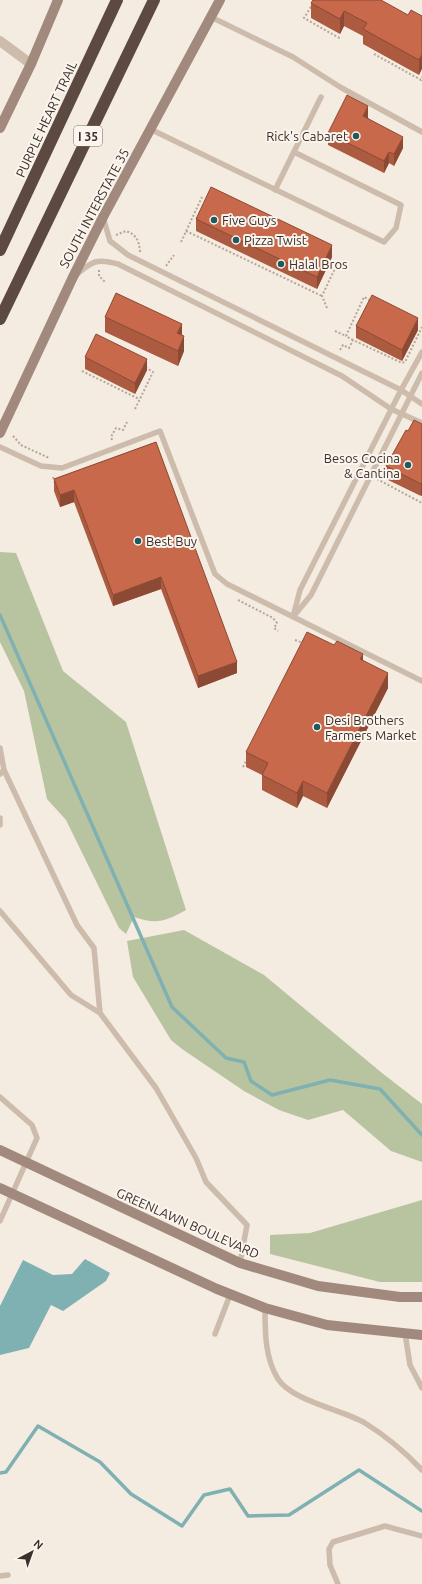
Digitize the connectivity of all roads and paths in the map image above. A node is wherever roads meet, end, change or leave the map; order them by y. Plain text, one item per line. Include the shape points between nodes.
1 (58, 0) edge
2 (117, 0) edge
3 (154, 0) edge
4 (220, 0) edge
5 (315, 0) edge
6 (211, 17) junction
7 (341, 39) dead end
8 (0, 42) edge
9 (374, 54) dead end
10 (31, 64) junction
11 (422, 77) edge
12 (321, 97) dead end
13 (0, 128) edge
14 (150, 129) junction
15 (422, 132) edge
16 (294, 152) junction
17 (275, 190) junction
18 (202, 197) dead end
19 (103, 216) junction
20 (186, 230) junction
21 (7, 235) junction
22 (113, 238) dead end
23 (181, 242) dead end
24 (0, 246) edge
25 (0, 250) edge
26 (140, 252) dead end
27 (338, 262) dead end
28 (100, 265) dead end
29 (72, 279) junction
30 (105, 282) dead end
31 (322, 296) junction
32 (376, 304) edge
33 (327, 308) dead end
34 (0, 319) edge
35 (416, 324) edge
36 (422, 327) edge
37 (335, 331) dead end
38 (346, 336) junction
39 (353, 340) junction
40 (339, 352) dead end
41 (422, 352) edge
42 (140, 365) edge
43 (82, 371) dead end
44 (422, 373) edge
45 (401, 390) junction
46 (411, 396) junction
47 (139, 399) junction
48 (422, 404) edge
49 (135, 408) dead end
50 (391, 409) junction
51 (402, 414) junction
52 (127, 422) dead end
53 (422, 423) edge
54 (0, 434) edge
55 (13, 436) dead end
56 (112, 440) dead end
57 (0, 447) edge
58 (54, 460) dead end
59 (53, 477) dead end
60 (377, 479) dead end
61 (56, 487) edge
62 (422, 503) edge
63 (238, 600) dead end
64 (293, 617) junction
65 (278, 631) dead end
66 (295, 640) dead end
67 (307, 640) edge
68 (422, 681) edge
69 (0, 748) edge
70 (250, 754) edge
71 (243, 767) dead end
72 (2, 772) edge
73 (0, 818) edge
74 (0, 825) edge
75 (0, 911) edge
76 (100, 1013) junction
77 (0, 1097) edge
78 (0, 1150) edge
79 (27, 1163) junction
80 (0, 1188) edge
81 (13, 1194) junction
82 (0, 1221) edge
83 (240, 1263) junction
84 (230, 1295) junction
85 (422, 1297) edge
86 (265, 1308) junction
87 (405, 1333) junction
88 (215, 1334) dead end
89 (422, 1335) edge
90 (422, 1388) edge
91 (422, 1470) edge
92 (422, 1536) edge
93 (8, 1575) dead end
94 (0, 1576) edge
95 (338, 1584) edge

1 - 10 main road
2 - 21 highway, PURPLE HEART TRAIL / I 35
3 - 34 highway, I 35
4 - 6 main road, SOUTH INTERSTATE 35
5 - 7 path via 304,18
6 - 14 main road, SOUTH INTERSTATE 35
6 - 15 lane via 293,57 340,88
8 - 10 street
9 - 11 path via 420,80
10 - 13 main road
12 - 16 lane
14 - 17 lane
14 - 19 main road, SOUTH INTERSTATE 35
16 - 17 lane
16 - 17 lane via 401,205 396,228 384,242
18 - 20 path
19 - 29 main road, SOUTH INTERSTATE 35
19 - 45 lane via 110,240 128,255
20 - 23 path
20 - 31 path
21 - 24 highway
21 - 25 highway, PURPLE HEART TRAIL / I 35
22 - 26 path via 118,233 130,232 137,238
27 - 31 path
28 - 30 path via 98,273
29 - 50 lane via 91,263 103,260 118,264 342,376
29 - 54 main road, SOUTH INTERSTATE 35
31 - 33 path
32 - 38 path via 364,298
35 - 36 path
36 - 39 path via 402,363
37 - 38 path
38 - 39 path
39 - 40 path via 349,348 343,345
41 - 45 lane
42 - 47 path via 153,372
43 - 47 path
44 - 46 lane
45 - 46 lane
45 - 50 lane
46 - 48 lane
46 - 51 lane
47 - 49 path
50 - 51 lane
50 - 64 lane via 300,590
51 - 53 lane
51 - 64 lane via 311,595
52 - 56 path via 123,430 116,428
55 - 58 path via 21,445
57 - 64 lane via 41,466 62,468 160,431 215,574 227,584
59 - 61 path
60 - 62 path
63 - 65 path via 273,618 277,623 274,628
64 - 68 lane
66 - 67 path via 305,644
69 - 72 lane
70 - 71 path
72 - 76 lane via 78,924 94,948
73 - 74 lane
75 - 76 lane via 71,995
76 - 83 lane via 156,1088 196,1158 206,1182 247,1225
77 - 79 lane via 36,1131 37,1138
78 - 79 main road, GREENLAWN BOULEVARD
79 - 81 lane
79 - 83 main road, GREENLAWN BOULEVARD
80 - 81 main road
81 - 82 lane
81 - 84 main road
83 - 85 main road, GREENLAWN BOULEVARD via 318,1286 400,1297
84 - 86 main road
84 - 88 lane
86 - 87 main road via 327,1325
86 - 91 lane via 267,1356 279,1380 295,1393 364,1423 407,1455
87 - 89 main road
87 - 90 lane via 410,1365
92 - 95 lane via 385,1526 333,1542 328,1549 330,1565
93 - 94 lane

